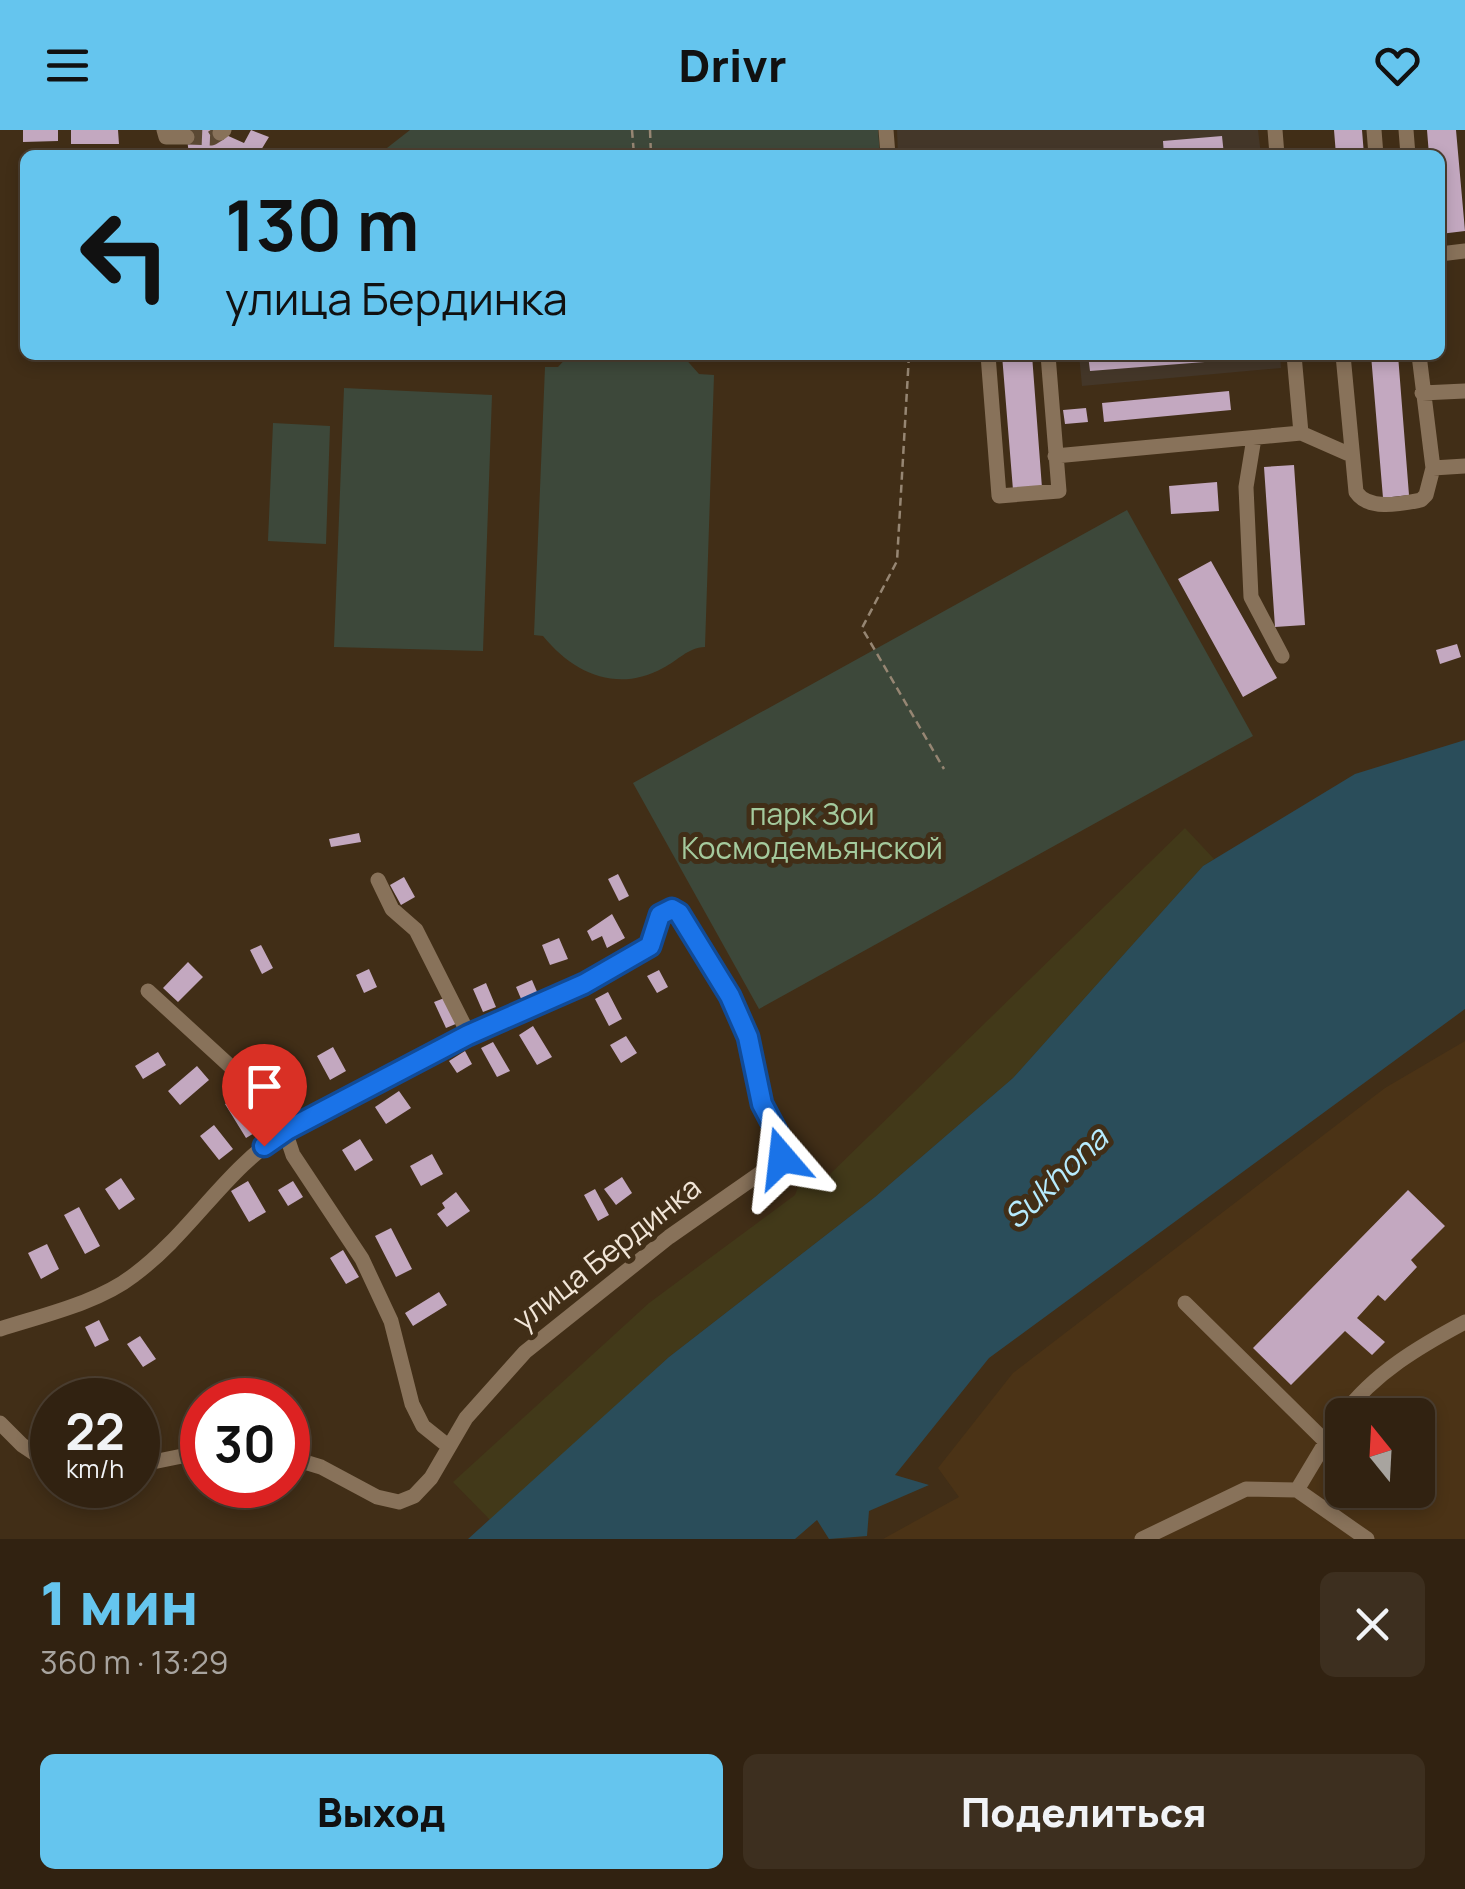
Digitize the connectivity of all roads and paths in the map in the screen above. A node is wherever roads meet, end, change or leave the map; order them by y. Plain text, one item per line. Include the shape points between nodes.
1 (164, 130) edge
2 (187, 137) dead end
3 (909, 360) edge
4 (988, 360) edge
5 (1048, 360) edge
6 (1295, 360) edge
7 (1343, 360) edge
8 (1419, 360) edge
9 (1465, 391) edge
10 (1422, 393) junction
11 (1302, 433) junction
12 (1254, 438) junction
13 (1351, 455) junction
14 (1055, 456) junction
15 (1465, 466) edge
16 (1433, 468) junction
17 (1282, 656) dead end
18 (944, 769) dead end
19 (378, 880) dead end
20 (148, 990) dead end
21 (468, 1035) junction
22 (287, 1130) junction
23 (1186, 1303) dead end
24 (1465, 1322) edge
25 (0, 1329) edge
26 (1355, 1398) edge
27 (0, 1423) edge
28 (1324, 1440) joint
29 (448, 1446) junction
30 (30, 1450) edge
31 (310, 1467) edge
32 (1297, 1490) junction
33 (1142, 1539) edge
34 (1367, 1539) edge

1 - 2 street via 166,136
3 - 18 path via 897,560 862,628
4 - 14 street via 999,496 1060,492
5 - 14 street
6 - 11 street
7 - 13 street
8 - 10 street
9 - 10 street
10 - 16 street
11 - 12 street
11 - 13 street
12 - 14 street
12 - 17 street via 1246,487 1251,597
13 - 16 street via 1356,492 1368,504 1421,500
15 - 16 street
19 - 21 street via 394,912 416,930
20 - 22 street via 238,1069 278,1110
21 - 22 street, улица Бердинка
21 - 29 street, улица Бердинка via 584,984 650,946 660,915 672,909 742,1023 782,1158 524,1352
22 - 25 street, улица Бердинка via 242,1164 131,1278
22 - 29 street via 292,1156 362,1259 391,1321 412,1404 424,1426
23 - 28 street
24 - 26 street via 1418,1347
27 - 30 street
28 - 32 street
29 - 31 street, улица Бердинка via 431,1478 399,1502
32 - 33 street via 1246,1489
32 - 34 street

